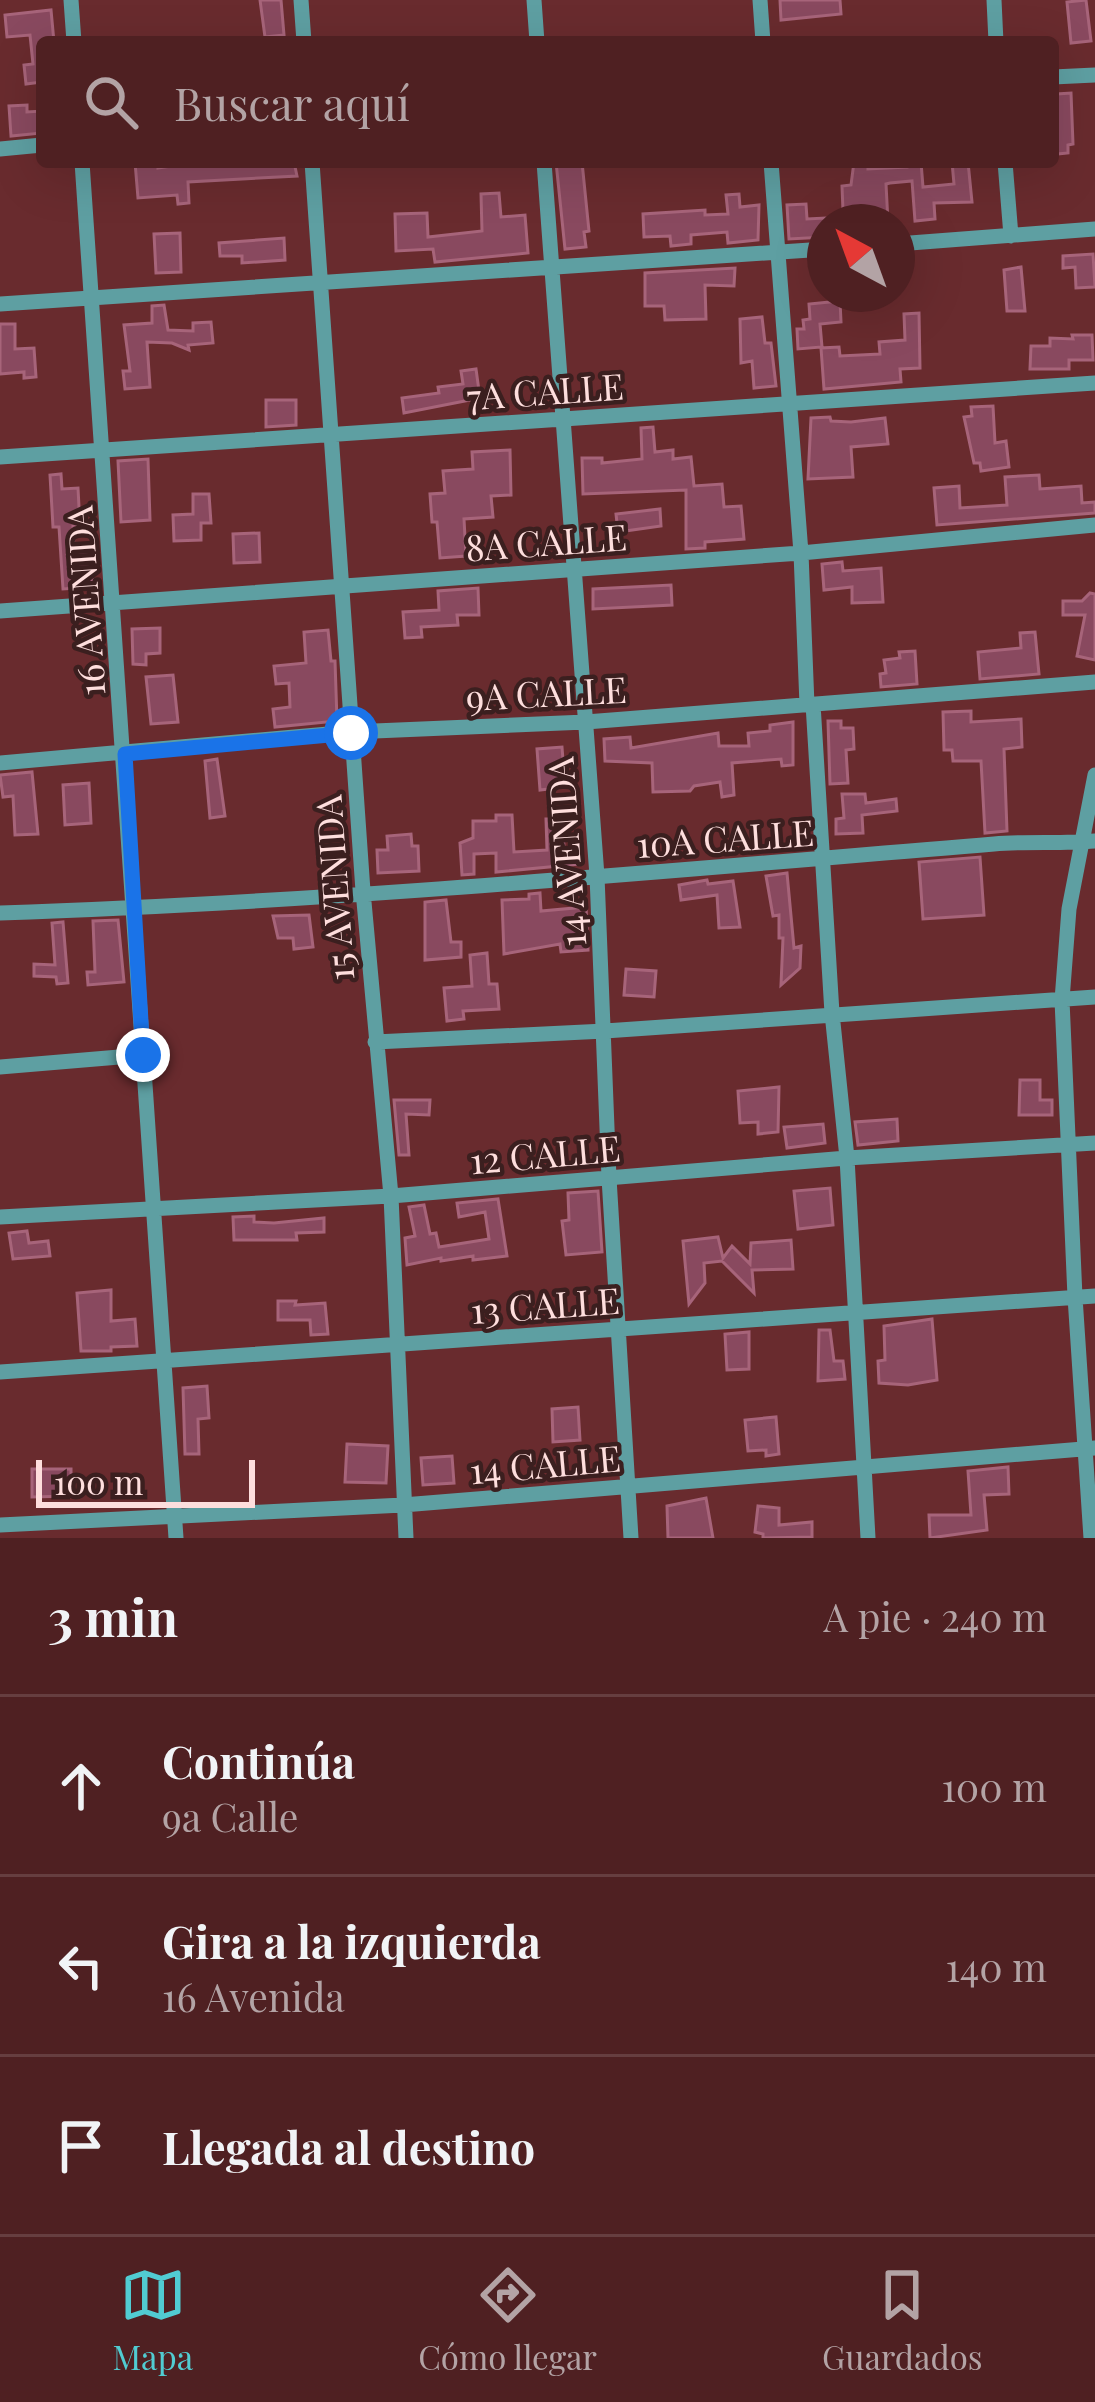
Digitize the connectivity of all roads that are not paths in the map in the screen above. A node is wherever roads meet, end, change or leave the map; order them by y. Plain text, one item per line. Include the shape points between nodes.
1 (71, 0) edge
2 (301, 0) edge
3 (534, 0) edge
4 (760, 0) edge
5 (994, 0) edge
6 (74, 36) edge
7 (304, 36) edge
8 (537, 36) edge
9 (763, 36) edge
10 (996, 36) edge
11 (1095, 75) edge
12 (1059, 77) edge
13 (36, 145) edge
14 (0, 148) edge
15 (82, 168) edge
16 (312, 168) edge
17 (544, 168) edge
18 (771, 168) edge
19 (1005, 168) edge
20 (1095, 229) edge
21 (1011, 236) junction
22 (915, 243) edge
23 (807, 250) edge
24 (777, 252) junction
25 (551, 267) junction
26 (320, 283) junction
27 (92, 298) junction
28 (0, 304) edge
29 (1095, 383) edge
30 (787, 404) junction
31 (561, 419) junction
32 (331, 435) junction
33 (103, 451) junction
34 (0, 457) edge
35 (1095, 526) edge
36 (801, 553) junction
37 (577, 568) junction
38 (341, 587) junction
39 (114, 603) junction
40 (0, 611) edge
41 (1095, 682) edge
42 (810, 704) junction
43 (586, 722) junction
44 (351, 733) junction
45 (125, 754) junction
46 (0, 763) edge
47 (1095, 775) edge
48 (1088, 842) edge
49 (823, 860) junction
50 (598, 876) junction
51 (363, 891) junction
52 (132, 909) junction
53 (0, 913) edge
54 (1095, 997) edge
55 (1062, 1000) junction
56 (832, 1013) junction
57 (605, 1031) junction
58 (375, 1042) junction
59 (143, 1055) junction
60 (0, 1067) edge
61 (1095, 1143) edge
62 (1069, 1145) junction
63 (847, 1158) junction
64 (609, 1178) junction
65 (391, 1196) junction
66 (155, 1210) junction
67 (0, 1217) edge
68 (1095, 1296) edge
69 (1075, 1297) junction
70 (856, 1313) junction
71 (619, 1328) junction
72 (396, 1346) junction
73 (164, 1361) junction
74 (0, 1372) edge
75 (1090, 1449) edge
76 (864, 1469) junction
77 (629, 1485) junction
78 (403, 1505) junction
79 (174, 1516) junction
80 (0, 1525) edge
81 (176, 1538) edge
82 (406, 1538) edge
83 (631, 1538) edge
84 (868, 1538) edge
85 (1091, 1538) edge

1 - 6 street
2 - 7 street
3 - 8 street
4 - 9 street
5 - 10 street
11 - 12 street
13 - 14 street
15 - 27 street, 16 AVENIDA
16 - 26 street, 15 AVENIDA
17 - 25 street, 14 AVENIDA
18 - 24 street
19 - 21 street
20 - 21 street
21 - 22 street
23 - 24 street
24 - 25 street
24 - 30 street
25 - 26 street
25 - 31 street, 14 AVENIDA
26 - 27 street
26 - 32 street, 15 AVENIDA
27 - 28 street
27 - 33 street, 16 AVENIDA
29 - 30 street, 7A CALLE
30 - 31 street, 7A CALLE
30 - 36 street
31 - 32 street, 7A CALLE
31 - 37 street, 14 AVENIDA
32 - 33 street, 7A CALLE
32 - 38 street, 15 AVENIDA
33 - 34 street, 7A CALLE
33 - 39 street, 16 AVENIDA
35 - 36 street, 8A CALLE
36 - 37 street, 8A CALLE
36 - 42 street
37 - 38 street, 8A CALLE
37 - 43 street, 14 AVENIDA
38 - 39 street, 8A CALLE
38 - 44 street, 15 AVENIDA
39 - 40 street, 8A CALLE
39 - 45 street, 16 AVENIDA
41 - 42 street, 9A CALLE
42 - 43 street, 9A CALLE
42 - 49 street
43 - 44 street, 9A CALLE
43 - 50 street, 14 AVENIDA
44 - 45 street, 9A CALLE
44 - 51 street, 15 AVENIDA
45 - 46 street, 9A CALLE
45 - 52 street, 16 AVENIDA
47 - 48 street
48 - 49 street, 10A CALLE
48 - 55 street via 1069,909
49 - 50 street, 10A CALLE
49 - 56 street
50 - 51 street, 10A CALLE
50 - 57 street, 14 AVENIDA
51 - 52 street, 10A CALLE
51 - 58 street, 15 AVENIDA
52 - 53 street, 10A CALLE
52 - 59 street, 16 AVENIDA
54 - 55 street
55 - 56 street
55 - 62 street
56 - 57 street
56 - 63 street
57 - 58 street
57 - 64 street, 14 AVENIDA
58 - 65 street, 15 AVENIDA
59 - 60 street
59 - 66 street, 16 AVENIDA
61 - 62 street, 12 CALLE
62 - 63 street, 12 CALLE
62 - 69 street
63 - 64 street, 12 CALLE
63 - 70 street
64 - 65 street, 12 CALLE
64 - 71 street, 14 AVENIDA
65 - 66 street, 12 CALLE
65 - 72 street, 15 AVENIDA
66 - 67 street, 12 CALLE
66 - 73 street, 16 AVENIDA
68 - 69 street, 13 CALLE
69 - 70 street, 13 CALLE
69 - 75 street
70 - 71 street, 13 CALLE
70 - 76 street
71 - 72 street, 13 CALLE
71 - 77 street, 14 AVENIDA
72 - 73 street, 13 CALLE
72 - 78 street, 15 AVENIDA
73 - 74 street, 13 CALLE
73 - 79 street, 16 AVENIDA
75 - 76 street, 14 CALLE
75 - 85 street
76 - 77 street, 14 CALLE
76 - 84 street
77 - 78 street, 14 CALLE
77 - 83 street, 14 AVENIDA
78 - 79 street, 14 CALLE
78 - 82 street, 15 AVENIDA
79 - 80 street, 14 CALLE
79 - 81 street, 16 AVENIDA

